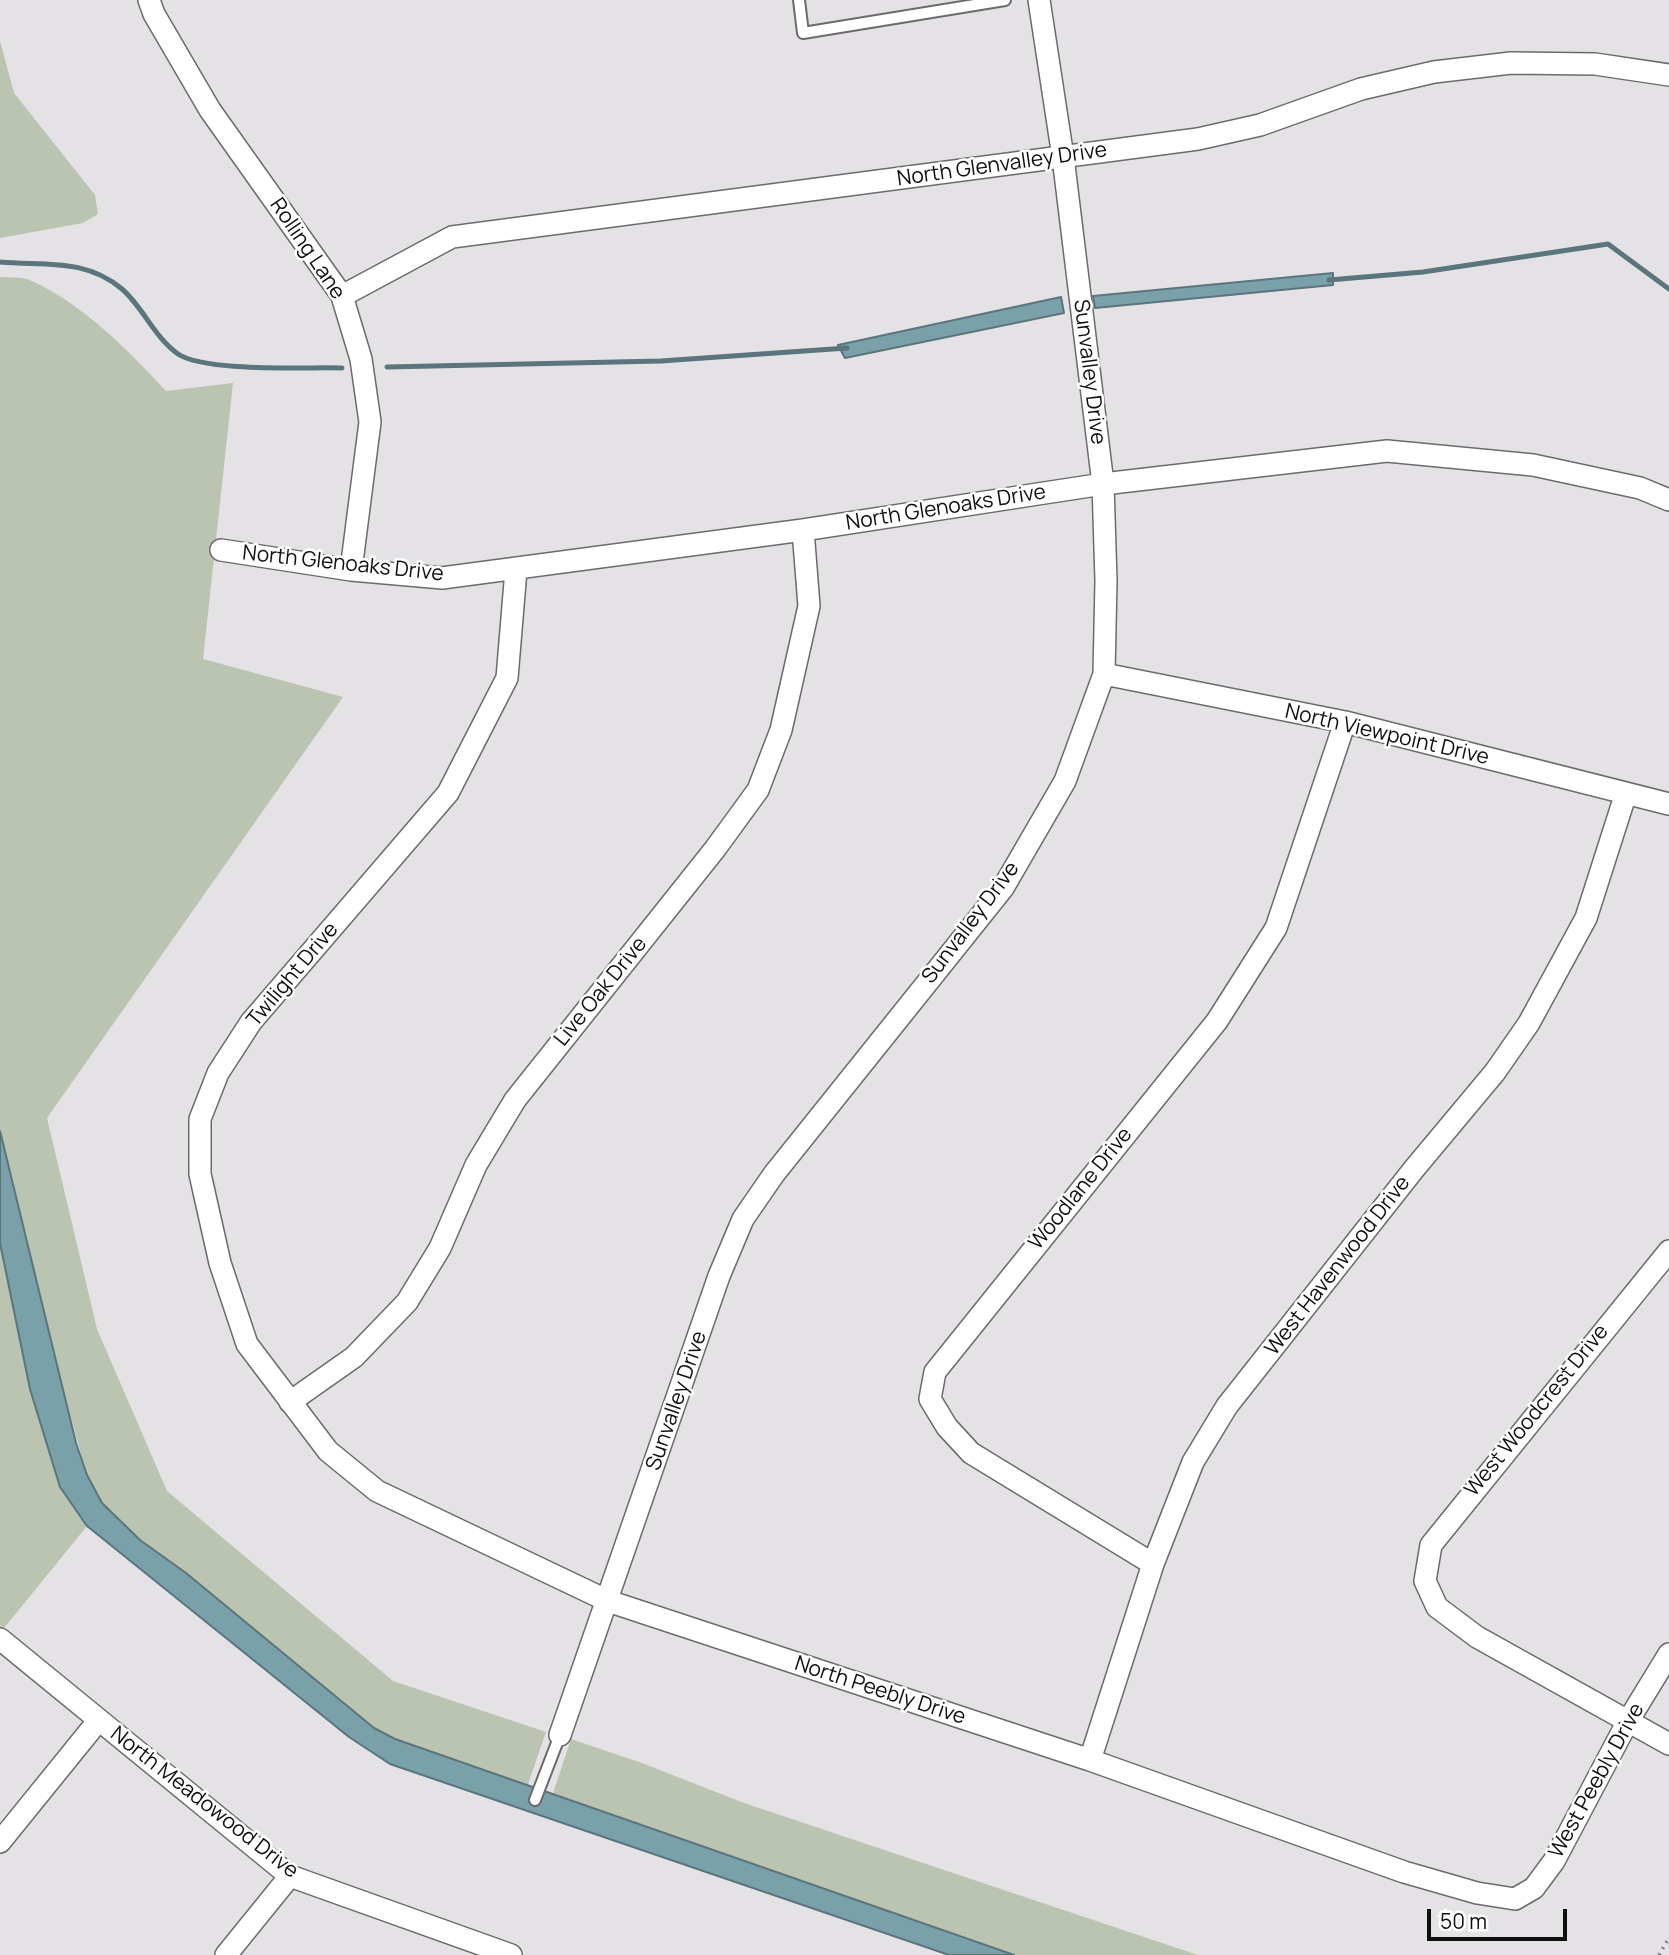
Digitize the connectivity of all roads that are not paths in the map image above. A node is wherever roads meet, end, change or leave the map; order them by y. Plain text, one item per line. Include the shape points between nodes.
1 (149, 0) edge
2 (799, 0) edge
3 (1005, 0) edge
4 (1039, 0) edge
5 (1669, 75) edge
6 (1063, 157) junction
7 (342, 296) junction
8 (1103, 484) junction
9 (1669, 500) edge
10 (803, 530) junction
11 (221, 550) dead end
12 (351, 570) junction
13 (516, 570) junction
14 (1104, 674) junction
15 (1345, 722) junction
16 (1626, 793) junction
17 (1669, 804) edge
18 (1669, 1251) edge
19 (290, 1402) junction
20 (1153, 1564) junction
21 (608, 1601) junction
22 (0, 1639) edge
23 (1669, 1654) edge
24 (99, 1721) junction
25 (1628, 1721) junction
26 (560, 1735) joint
27 (1669, 1744) edge
28 (1090, 1760) junction
29 (536, 1800) dead end
30 (0, 1842) edge
31 (290, 1876) junction
32 (1515, 1899) joint
33 (226, 1955) edge
34 (511, 1955) edge

1 - 7 street, Rolling Lane via 210,110
2 - 3 lane via 803,33
4 - 6 street, Sunvalley Drive
5 - 6 street, North Glenvalley Drive via 1595,64 1511,63 1434,72 1361,89 1259,125 1198,139
6 - 7 street, North Glenvalley Drive via 452,237
6 - 8 street, Sunvalley Drive
7 - 12 street, Rolling Lane via 361,359 370,422
8 - 9 street, North Glenoaks Drive via 1387,451 1533,465 1640,488
8 - 10 street, North Glenoaks Drive
8 - 14 street, Sunvalley Drive
10 - 13 street, North Glenoaks Drive
10 - 19 street, Live Oak Drive via 808,606 781,730 758,789 514,1100 476,1165 440,1248 407,1302 354,1357
11 - 12 street, North Glenoaks Drive
12 - 13 street, North Glenoaks Drive via 442,578
13 - 19 street, Twilight Drive via 507,678 447,793 251,1022 218,1073 200,1119 200,1174 220,1263 247,1344
14 - 15 street, North Viewpoint Drive
14 - 21 street, Sunvalley Drive via 1065,781 1003,888 822,1111 743,1219 719,1276
15 - 16 street, North Viewpoint Drive
15 - 20 street, Woodlane Drive via 1276,928 1224,1009 935,1372 930,1399 971,1453
16 - 17 street, North Viewpoint Drive
16 - 20 street, West Havenwood Drive via 1586,918 1529,1023 1495,1072 1227,1406 1193,1462
18 - 25 street, West Woodcrest Drive via 1431,1545 1425,1581 1437,1607 1478,1637
19 - 21 street, North Peebly Drive via 328,1451 377,1491
20 - 28 street, West Havenwood Drive
21 - 26 street, Sunvalley Drive
21 - 28 street, North Peebly Drive
22 - 24 street, North Meadowood Drive
23 - 25 street, West Peebly Drive
24 - 30 street
24 - 31 street, North Meadowood Drive
25 - 27 street
25 - 32 street, West Peebly Drive via 1554,1861 1534,1888
26 - 29 lane
28 - 32 street, North Peebly Drive via 1404,1872
31 - 33 street
31 - 34 street, North Meadowood Drive

